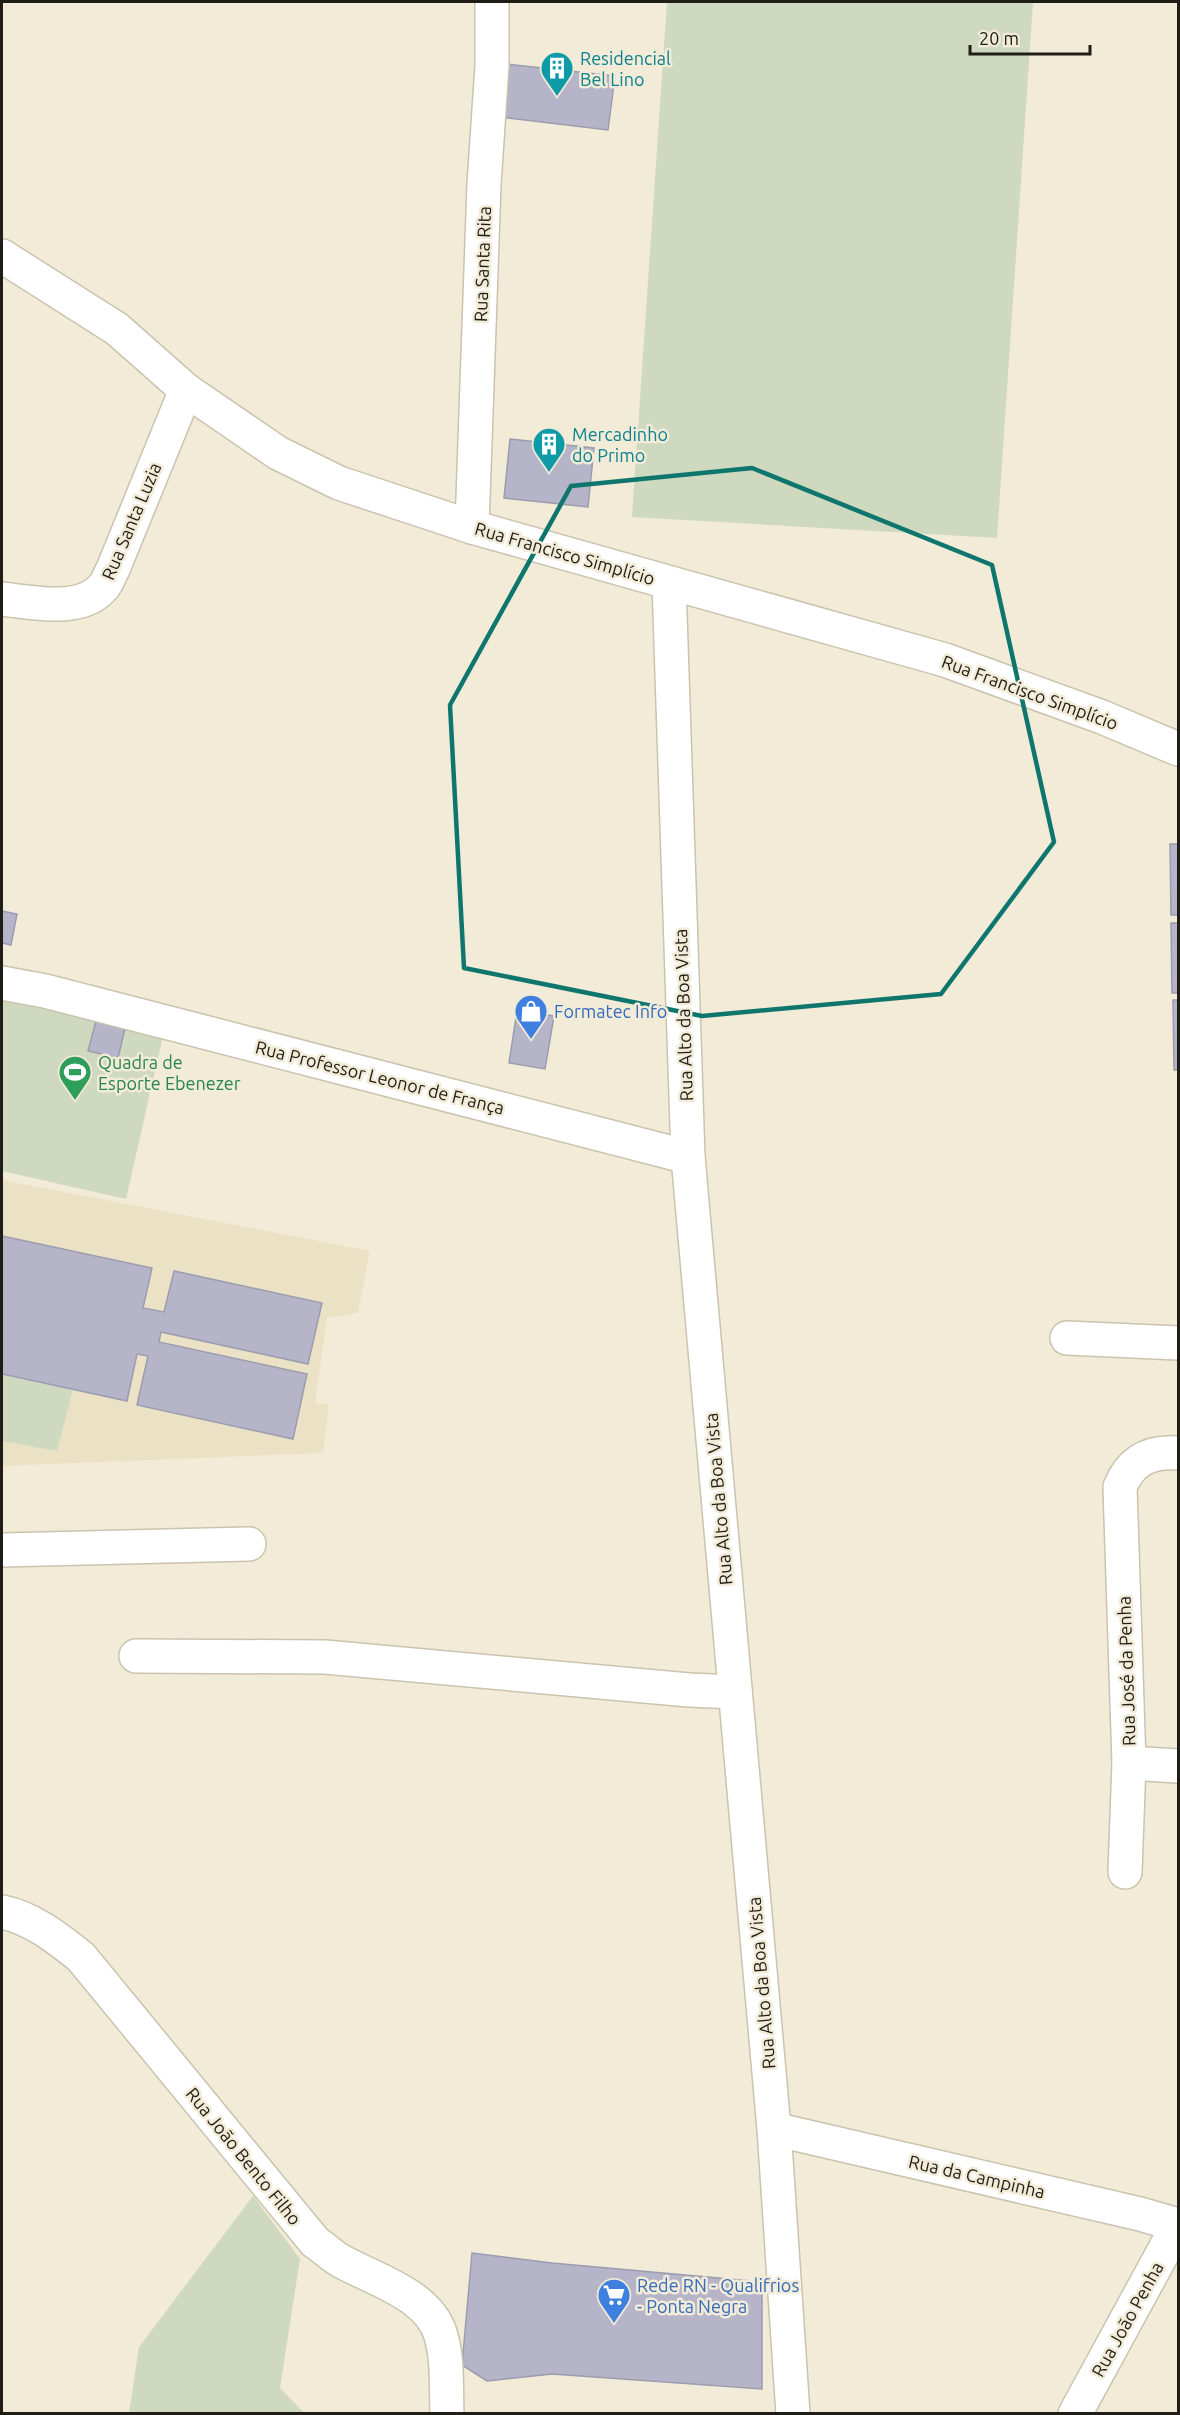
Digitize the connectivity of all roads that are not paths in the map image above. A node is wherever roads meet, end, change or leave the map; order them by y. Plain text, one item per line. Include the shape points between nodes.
1 (492, 2) edge
2 (2, 256) edge
3 (186, 390) junction
4 (472, 527) junction
5 (669, 583) junction
6 (2, 599) edge
7 (1179, 749) edge
8 (2, 982) edge
9 (688, 1157) junction
10 (1067, 1338) dead end
11 (1179, 1343) edge
12 (1179, 1453) edge
13 (249, 1544) dead end
14 (2, 1550) edge
15 (136, 1656) dead end
16 (735, 1692) junction
17 (1129, 1763) junction
18 (1179, 1766) edge
19 (1125, 1872) dead end
20 (2, 1912) edge
21 (774, 2129) junction
22 (1178, 2225) edge
23 (447, 2414) edge
24 (793, 2414) edge
25 (1076, 2414) edge

1 - 4 street, Rua Santa Rita
2 - 3 street, Rua Francisco Simplício via 117,329
3 - 4 street, Rua Francisco Simplício via 278,453 339,483
3 - 6 street, Rua Santa Luzia via 104,586 77,602
4 - 5 street, Rua Francisco Simplício
5 - 7 street, Rua Francisco Simplício via 945,660
5 - 9 street, Rua Alto da Boa Vista
8 - 9 street, Rua Professor Leonor de França
9 - 16 street, Rua Alto da Boa Vista
10 - 11 street
12 - 17 street, Rua José da Penha via 1161,1452 1140,1460 1126,1472 1120,1487
13 - 14 street
15 - 16 street via 325,1658
16 - 21 street, Rua Alto da Boa Vista
17 - 18 street
17 - 19 street, Rua José da Penha
20 - 23 street, Rua João Bento Filho via 46,1930 81,1957 315,2242 338,2259 418,2301 430,2313 441,2337
21 - 22 street, Rua da Campinha
21 - 24 street, Rua Alto da Boa Vista
22 - 25 street, Rua João Penha

